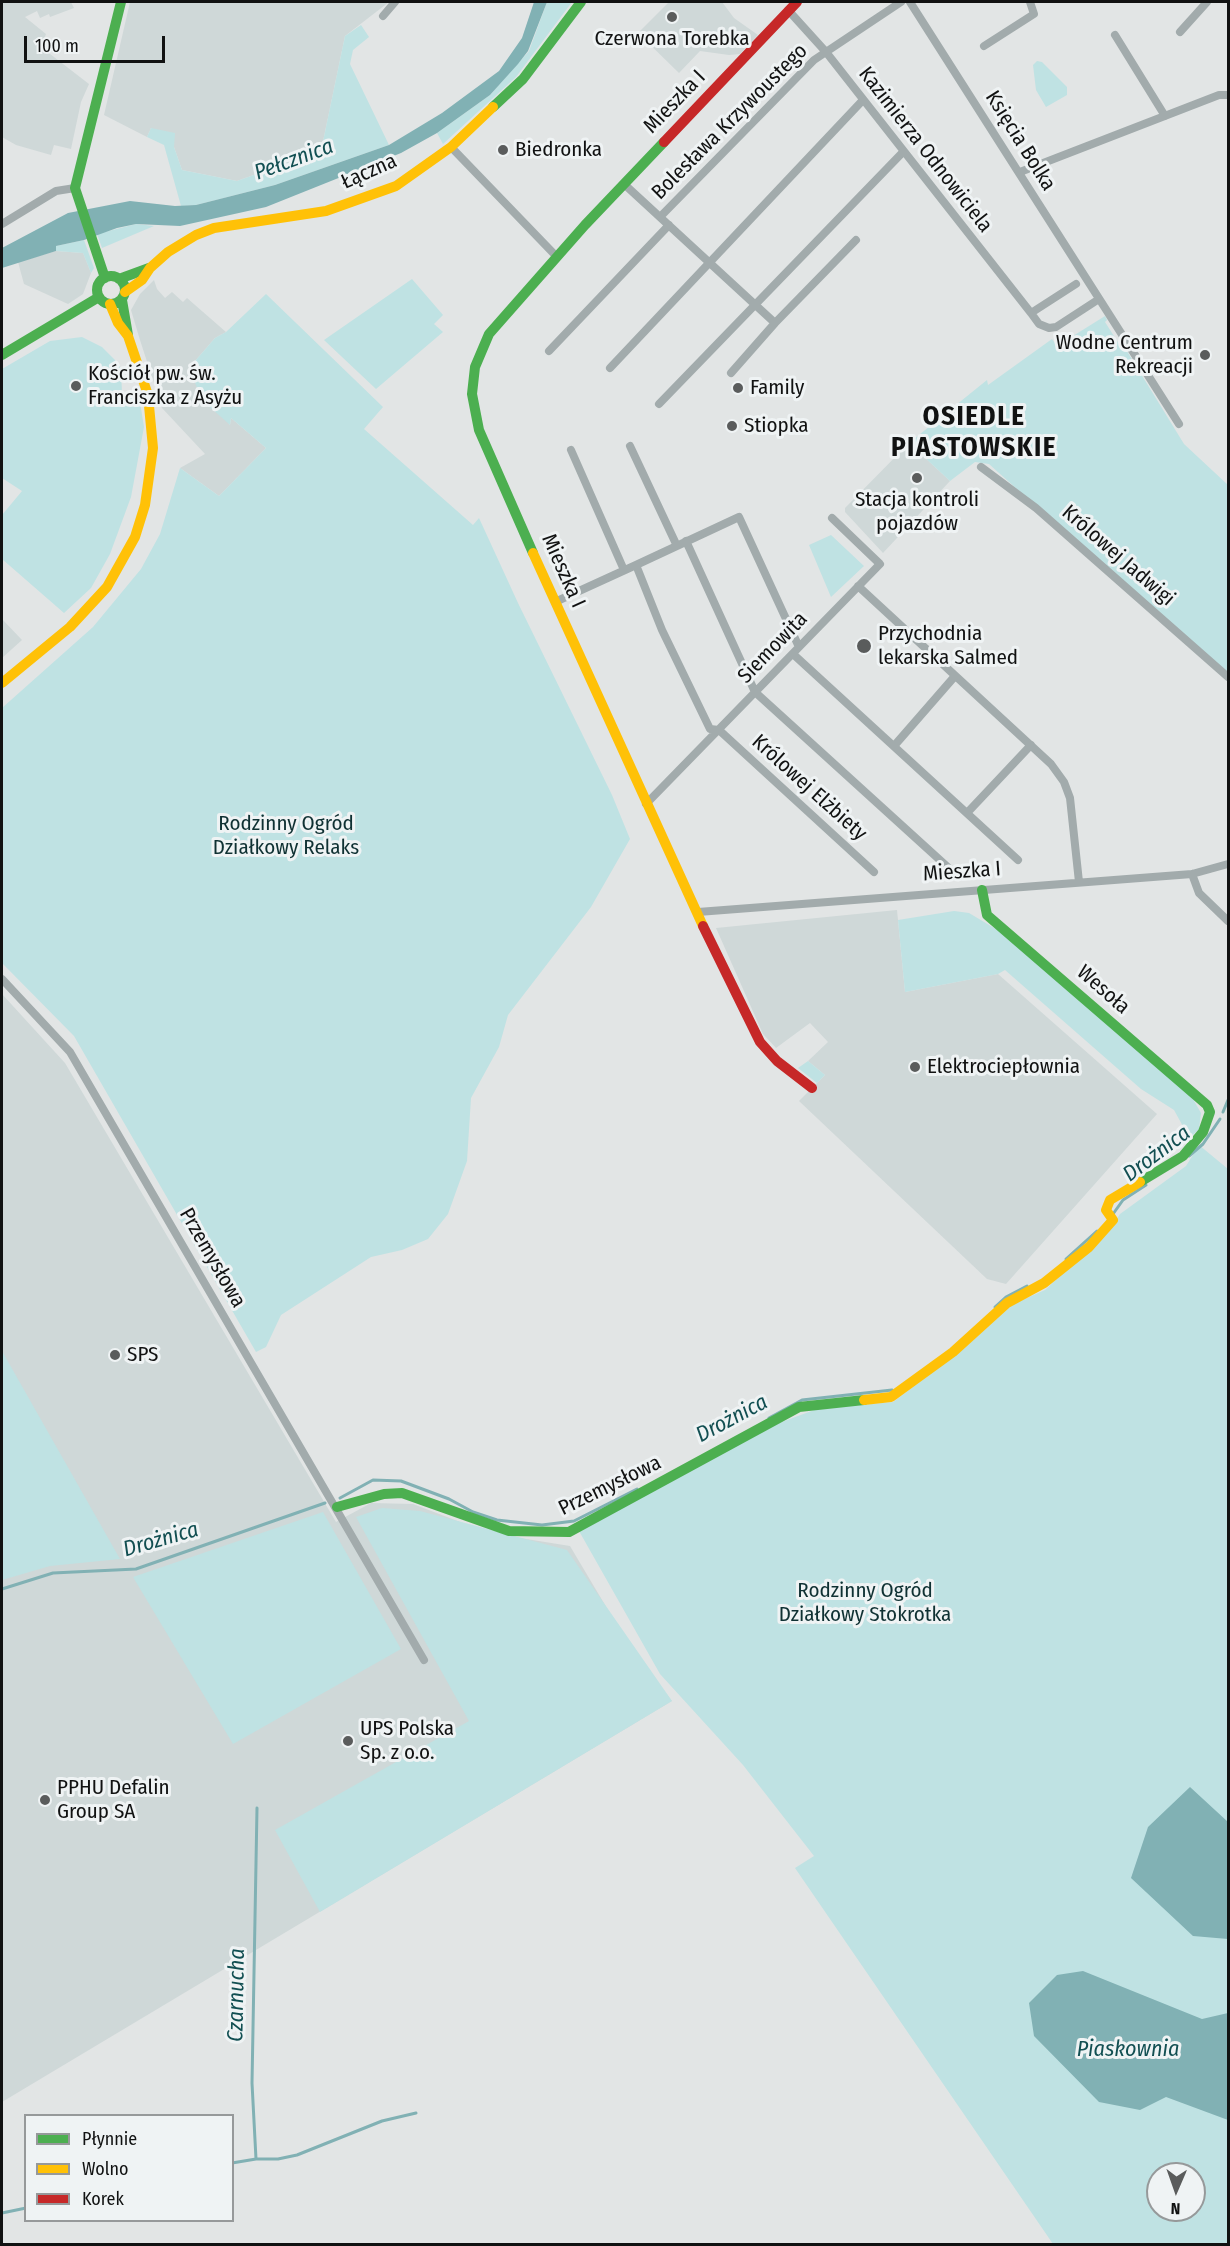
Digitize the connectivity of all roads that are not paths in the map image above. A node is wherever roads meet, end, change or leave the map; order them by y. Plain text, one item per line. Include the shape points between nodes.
1 (121, 2) edge
2 (395, 2) edge
3 (581, 2) edge
4 (797, 2) edge
5 (901, 2) edge
6 (910, 2) edge
7 (1030, 2) edge
8 (1207, 2) edge
9 (788, 10) junction
10 (383, 16) dead end
11 (1180, 32) dead end
12 (1115, 35) dead end
13 (984, 46) dead end
14 (826, 52) junction
15 (1228, 95) edge
16 (863, 100) junction
17 (1165, 116) junction
18 (451, 147) junction
19 (903, 152) junction
20 (1020, 172) junction
21 (624, 184) junction
22 (75, 188) junction
23 (660, 217) junction
24 (2, 224) edge
25 (669, 225) junction
26 (856, 240) dead end
27 (557, 256) junction
28 (709, 262) junction
29 (150, 268) junction
30 (105, 278) junction
31 (119, 279) junction
32 (1076, 284) dead end
33 (124, 296) junction
34 (99, 297) junction
35 (1099, 299) junction
36 (110, 304) junction
37 (754, 304) junction
38 (1031, 313) junction
39 (775, 323) junction
40 (128, 336) junction
41 (549, 351) dead end
42 (2, 355) edge
43 (610, 368) dead end
44 (732, 373) dead end
45 (659, 404) dead end
46 (1179, 424) dead end
47 (630, 446) dead end
48 (571, 450) dead end
49 (981, 467) dead end
50 (832, 518) dead end
51 (686, 541) junction
52 (677, 546) junction
53 (636, 565) junction
54 (624, 570) junction
55 (858, 586) junction
56 (555, 602) junction
57 (799, 647) junction
58 (793, 654) junction
59 (955, 676) junction
60 (1228, 677) edge
61 (2, 683) edge
62 (756, 692) junction
63 (719, 730) junction
64 (1031, 745) junction
65 (894, 746) junction
66 (646, 804) junction
67 (967, 813) junction
68 (1018, 860) dead end
69 (1228, 864) edge
70 (952, 871) dead end
71 (874, 872) dead end
72 (1192, 874) junction
73 (1079, 882) junction
74 (982, 890) junction
75 (698, 912) junction
76 (1228, 921) edge
77 (2, 979) edge
78 (812, 1088) dead end
79 (1210, 1112) joint
80 (337, 1507) junction
81 (424, 1660) dead end

1 - 22 street
2 - 10 street
3 - 18 street, Łączna via 523,80
4 - 9 street, Mieszka I
5 - 14 street, Bolesława Krzywoustego
6 - 20 street, Księcia Bolka
7 - 13 street via 1034,14
8 - 11 street
9 - 14 street, Kazimierza Odnowiciela
9 - 21 street, Mieszka I
12 - 17 street
14 - 16 street, Kazimierza Odnowiciela
14 - 23 street, Bolesława Krzywoustego
15 - 17 street
16 - 19 street, Kazimierza Odnowiciela
16 - 28 street
17 - 20 street
18 - 27 street
18 - 29 street, Łączna via 386,191 326,211 214,228 182,242
19 - 37 street
19 - 38 street, Kazimierza Odnowiciela
20 - 35 street, Księcia Bolka
21 - 23 street, Bolesława Krzywoustego
21 - 27 street, Mieszka I
22 - 24 street via 56,191
22 - 30 street
23 - 25 street, Bolesława Krzywoustego
25 - 28 street, Bolesława Krzywoustego
25 - 41 street, Bolesława Krzywoustego
26 - 39 street
27 - 56 street, Mieszka I via 489,334 475,367 472,388 479,430
28 - 37 street, Bolesława Krzywoustego
28 - 43 street
29 - 31 street, Łączna
29 - 33 street, Łączna
30 - 31 street
30 - 34 street via 98,286
31 - 33 street
32 - 38 street
33 - 36 street
33 - 40 street
34 - 36 street
34 - 42 street
35 - 38 street via 1056,327 1039,324
35 - 46 street, Księcia Bolka
36 - 40 street
37 - 39 street, Bolesława Krzywoustego
37 - 45 street
39 - 44 street
40 - 61 street via 148,395 153,448 145,505 135,537 91,606
47 - 52 street
48 - 54 street
49 - 60 street, Królowej Jadwigi via 1036,508
50 - 55 street, Siemowita via 880,564
51 - 52 street
51 - 57 street via 739,517
51 - 62 street
52 - 53 street
53 - 54 street
53 - 63 street, Królowej Elżbiety via 706,724
54 - 56 street
55 - 57 street, Siemowita
55 - 59 street
56 - 66 street, Mieszka I
57 - 58 street, Siemowita
58 - 62 street, Siemowita
58 - 65 street
59 - 64 street
59 - 65 street
62 - 63 street, Siemowita
62 - 70 street
63 - 66 street, Siemowita
63 - 71 street, Królowej Elżbiety
64 - 67 street
64 - 73 street via 1051,764 1070,798
65 - 67 street
66 - 75 street, Mieszka I
67 - 68 street
69 - 72 street, Mieszka I
72 - 73 street, Mieszka I
72 - 76 street via 1199,893
73 - 74 street, Mieszka I
74 - 75 street, Mieszka I
74 - 79 street, Wesoła via 987,915 1189,1089
75 - 78 street, Mieszka I via 760,1042
77 - 80 street, Przemysłowa via 70,1052
79 - 80 street, Przemysłowa via 1203,1132 1183,1156 1110,1200 1106,1210 1113,1220 1089,1246 1044,1283 1007,1303 953,1352 891,1397 799,1407 569,1532 508,1531 402,1493
80 - 81 street

